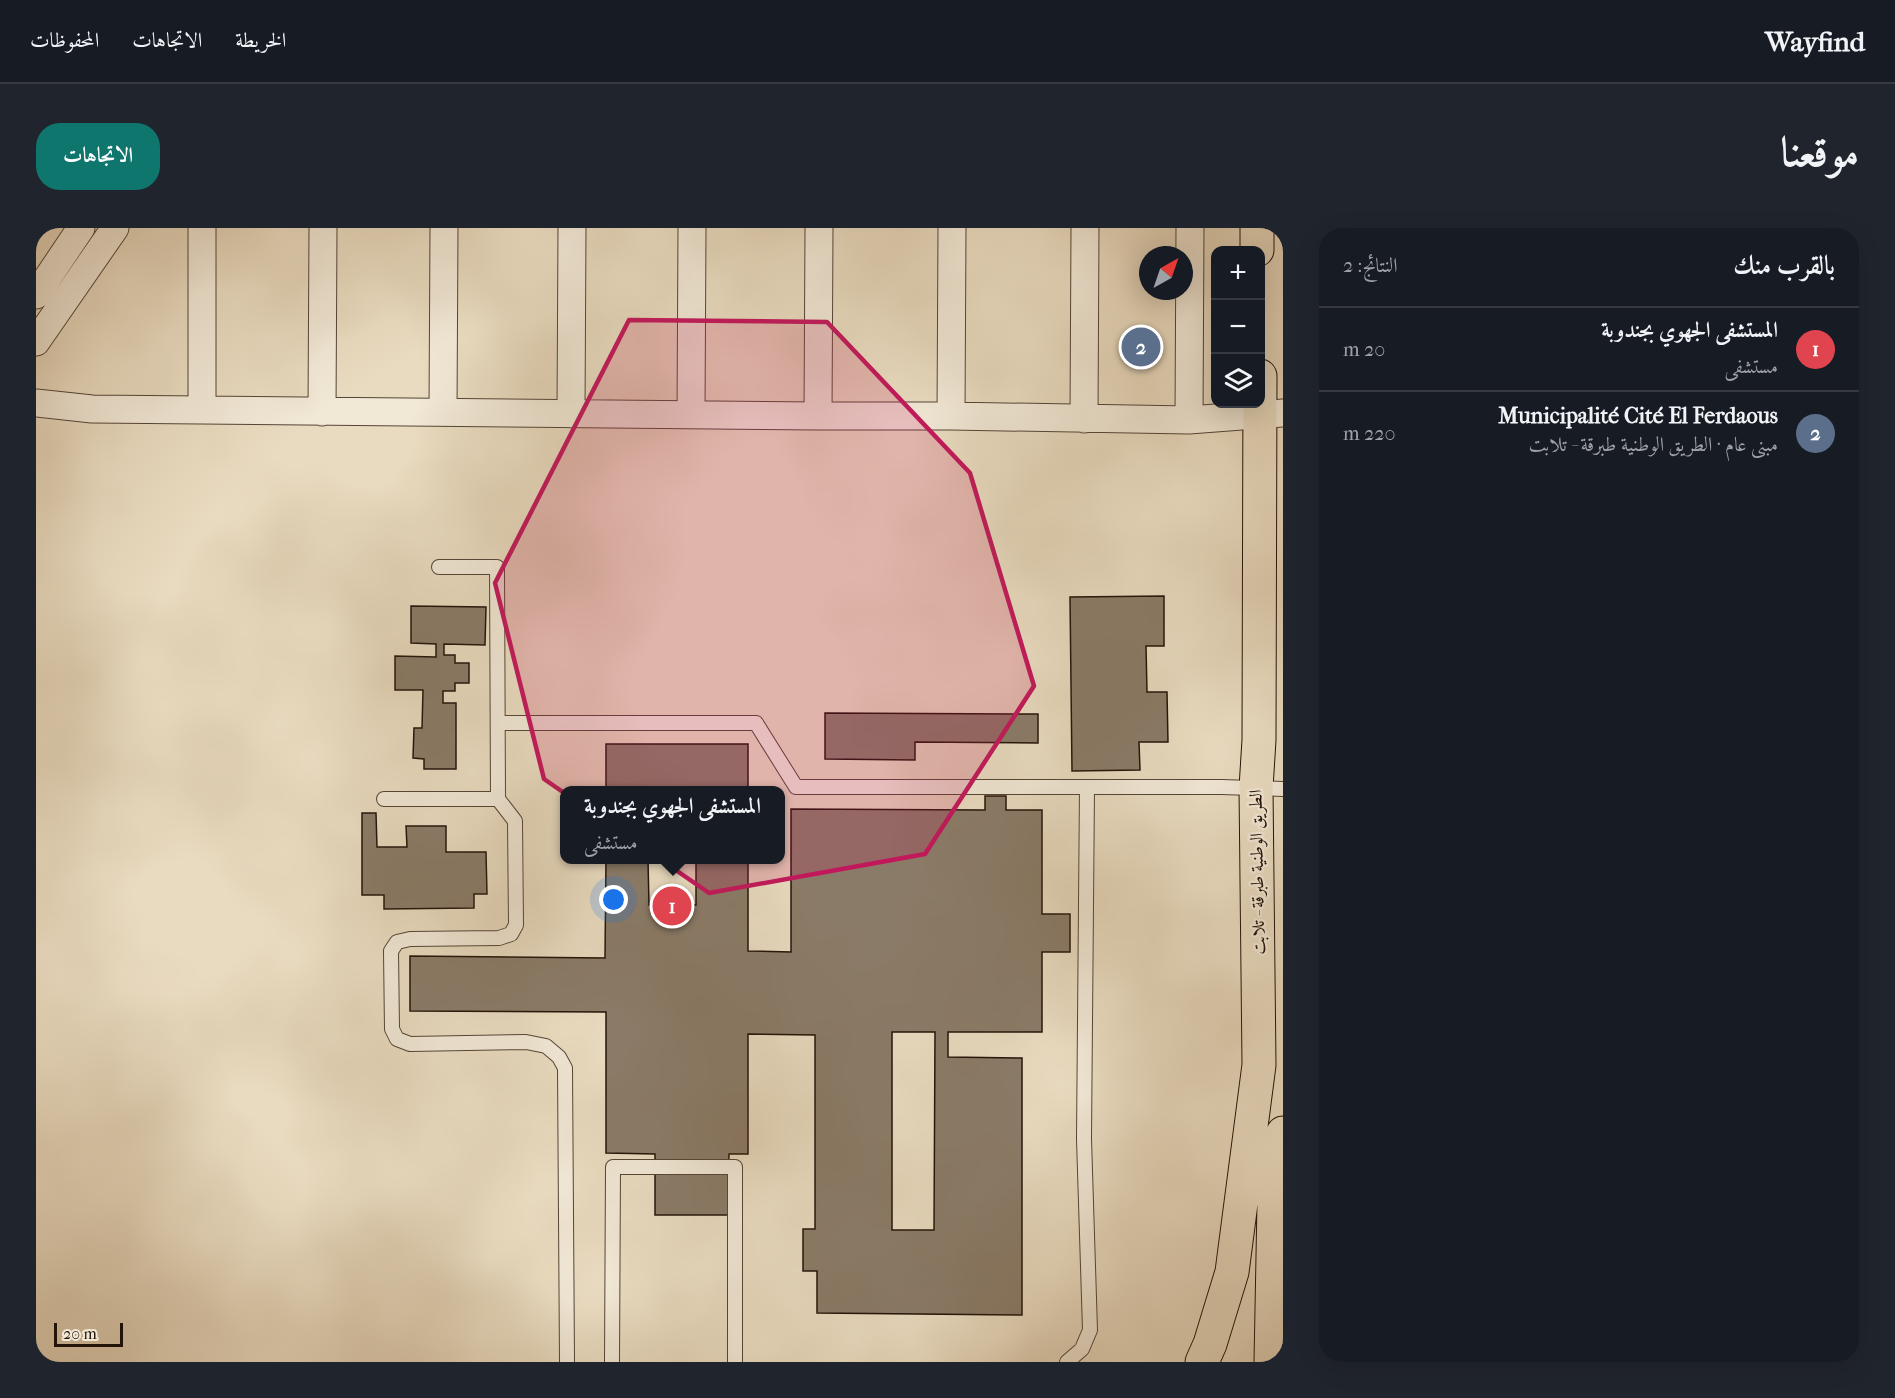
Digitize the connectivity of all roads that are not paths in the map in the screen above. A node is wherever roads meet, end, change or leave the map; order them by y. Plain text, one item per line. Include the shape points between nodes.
1 (81, 228) edge
2 (115, 228) edge
3 (202, 228) edge
4 (323, 228) edge
5 (444, 228) edge
6 (572, 228) edge
7 (692, 228) edge
8 (819, 228) edge
9 (952, 228) edge
10 (1085, 228) edge
11 (1190, 228) edge
12 (1257, 228) edge
13 (1257, 246) edge
14 (36, 295) edge
15 (36, 342) edge
16 (1265, 392) edge
17 (36, 403) edge
18 (202, 410) junction
19 (322, 412) junction
20 (443, 412) junction
21 (571, 414) junction
22 (1272, 414) edge
23 (691, 415) junction
24 (818, 416) junction
25 (951, 416) junction
26 (1084, 419) junction
27 (1189, 420) junction
28 (439, 567) dead end
29 (498, 723) junction
30 (1087, 787) junction
31 (1270, 788) edge
32 (384, 799) dead end
33 (498, 799) junction
34 (1283, 1133) edge
35 (1278, 1203) edge
36 (1276, 1358) edge
37 (567, 1362) edge
38 (612, 1362) edge
39 (735, 1362) edge
40 (1067, 1362) edge
41 (1202, 1362) edge

1 - 14 street
2 - 15 street
3 - 18 street
4 - 19 street
5 - 20 street
6 - 21 street
7 - 23 street
8 - 24 street
9 - 25 street
10 - 26 street
11 - 27 street
12 - 13 main road
16 - 22 main road, الطريق الوطنية طبرقة - تلابت
17 - 18 street via 92,409
18 - 19 street
19 - 20 street
20 - 21 street
21 - 23 street
22 - 27 street
22 - 31 main road, الطريق الوطنية طبرقة - تلابت via 1259,740
23 - 24 street
24 - 25 street
25 - 26 street
26 - 27 street
28 - 29 lane via 497,567
29 - 30 lane via 756,723 796,787
29 - 33 lane
30 - 31 lane
30 - 40 lane via 1084,1139 1090,1330 1082,1349
31 - 41 main road, الطريق الوطنية طبرقة - تلابت via 1259,1065 1232,1272
32 - 33 lane
33 - 37 lane via 515,821 516,925 511,934 499,938 397,942 391,951 392,1029 397,1040 410,1044 526,1042 546,1046 565,1068
34 - 35 main road
35 - 36 main road
38 - 39 lane via 613,1167 735,1167

